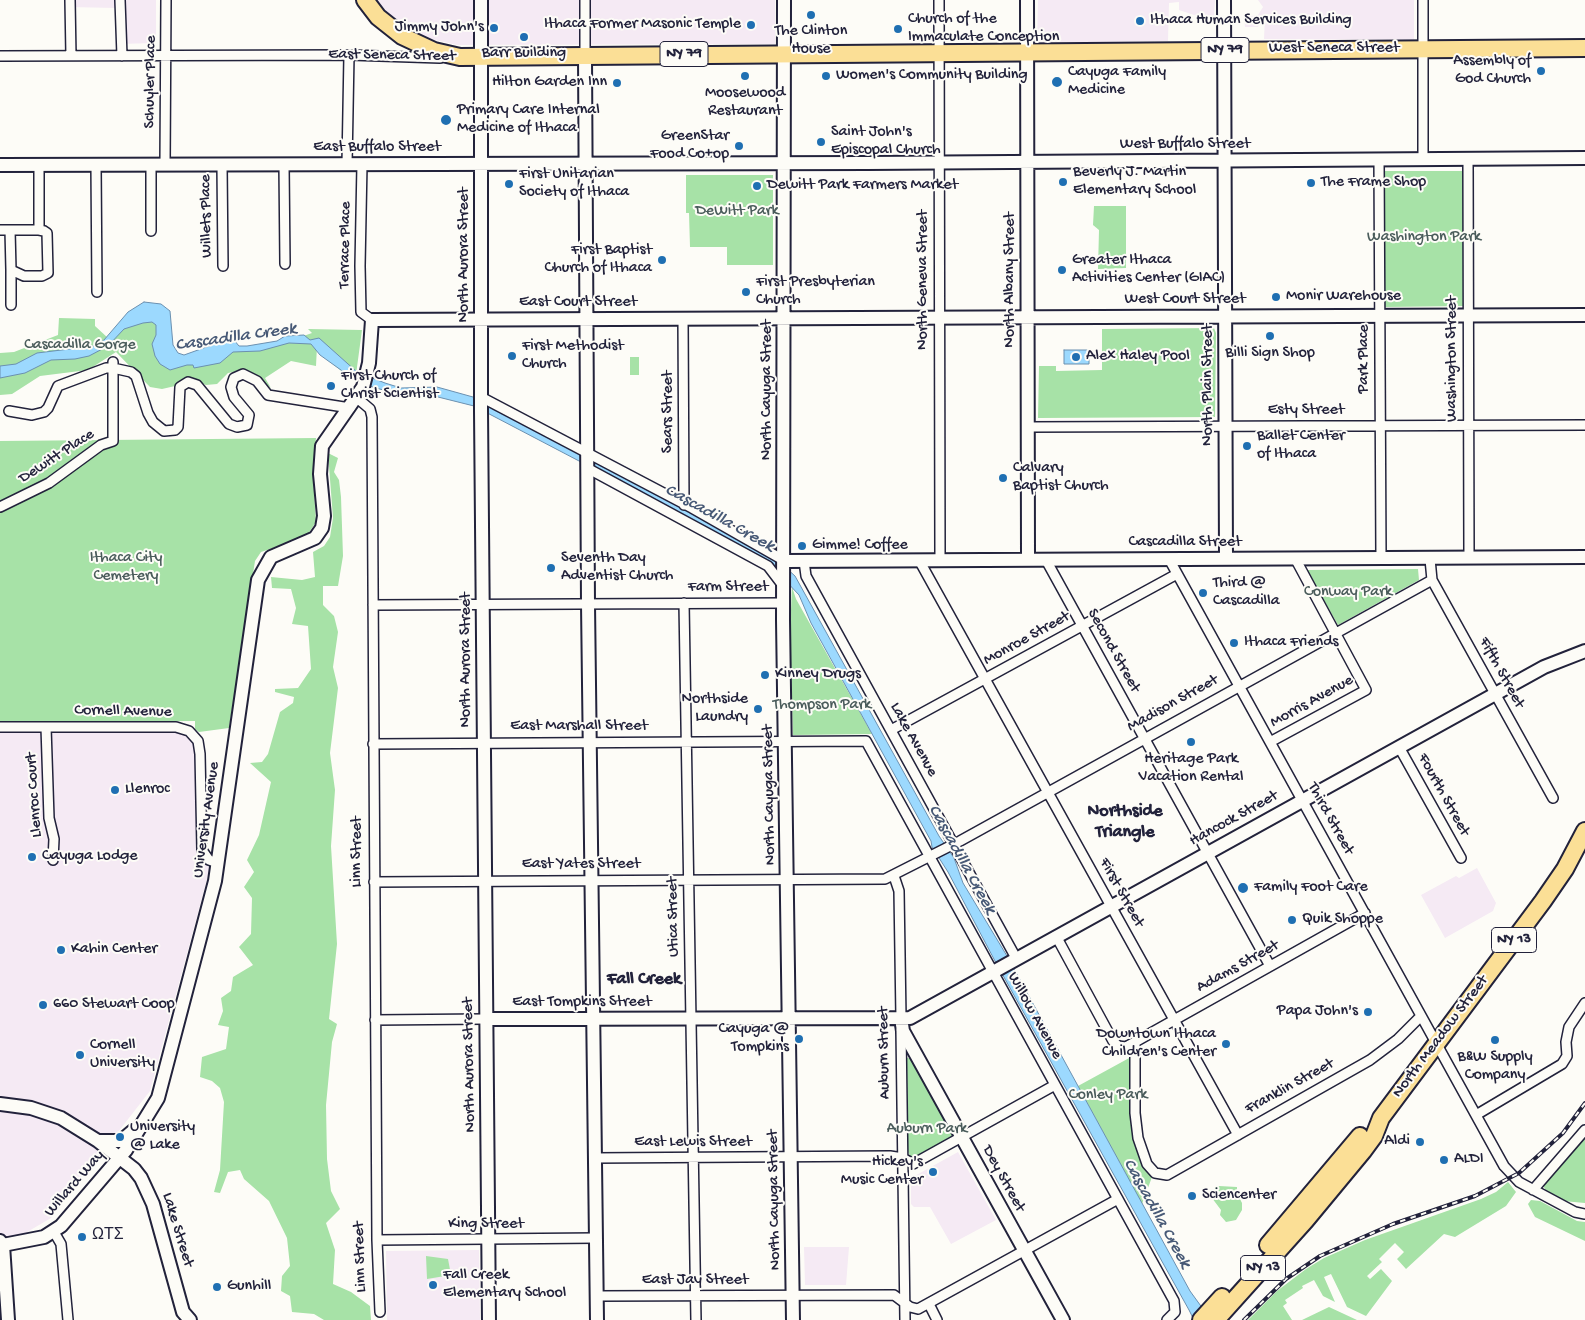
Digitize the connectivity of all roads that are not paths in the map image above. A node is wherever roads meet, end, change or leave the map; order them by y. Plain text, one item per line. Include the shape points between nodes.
1 (70, 0) edge
2 (120, 0) edge
3 (166, 0) edge
4 (365, 0) edge
5 (481, 0) edge
6 (585, 0) edge
7 (784, 0) edge
8 (939, 0) edge
9 (1027, 0) edge
10 (1224, 0) edge
11 (1423, 0) edge
12 (1585, 48) edge
13 (1423, 49) junction
14 (1225, 50) junction
15 (1027, 51) junction
16 (939, 52) junction
17 (783, 53) junction
18 (349, 55) junction
19 (0, 56) edge
20 (71, 56) junction
21 (122, 56) junction
22 (166, 56) junction
23 (585, 56) junction
24 (460, 57) junction
25 (481, 57) junction
26 (1585, 158) edge
27 (1379, 159) junction
28 (1468, 159) junction
29 (1225, 160) junction
30 (1423, 160) junction
31 (1027, 162) junction
32 (784, 163) junction
33 (939, 163) junction
34 (347, 164) junction
35 (362, 164) junction
36 (481, 164) junction
37 (586, 164) junction
38 (0, 165) edge
39 (39, 165) junction
40 (96, 165) junction
41 (151, 165) junction
42 (165, 165) junction
43 (222, 165) junction
44 (284, 165) junction
45 (0, 230) edge
46 (10, 230) junction
47 (39, 230) junction
48 (151, 231) dead end
49 (285, 264) dead end
50 (223, 266) dead end
51 (11, 270) junction
52 (97, 292) dead end
53 (11, 305) dead end
54 (1585, 315) edge
55 (1225, 316) junction
56 (1380, 316) junction
57 (1468, 316) junction
58 (1028, 317) junction
59 (683, 318) junction
60 (784, 318) junction
61 (939, 318) junction
62 (587, 319) junction
63 (372, 320) junction
64 (482, 320) junction
65 (113, 365) junction
66 (356, 397) junction
67 (481, 397) junction
68 (9, 410) dead end
69 (1468, 425) junction
70 (1585, 425) edge
71 (1380, 426) junction
72 (1028, 427) junction
73 (1226, 427) junction
74 (587, 452) junction
75 (587, 468) junction
76 (684, 505) junction
77 (0, 507) edge
78 (1585, 557) edge
79 (1381, 558) junction
80 (1468, 558) junction
81 (1169, 559) junction
82 (1226, 559) junction
83 (1430, 559) junction
84 (919, 560) junction
85 (940, 560) junction
86 (1028, 560) junction
87 (1046, 560) junction
88 (1296, 560) junction
89 (785, 561) junction
90 (804, 561) junction
91 (1177, 574) junction
92 (1432, 580) junction
93 (784, 587) junction
94 (784, 602) junction
95 (684, 603) junction
96 (483, 604) junction
97 (588, 604) junction
98 (372, 605) junction
99 (1082, 626) junction
100 (1335, 632) junction
101 (1585, 651) edge
102 (985, 678) junction
103 (1239, 685) junction
104 (1495, 694) junction
105 (0, 727) edge
106 (46, 727) junction
107 (891, 730) junction
108 (1144, 738) junction
109 (786, 740) junction
110 (686, 741) junction
111 (866, 741) joint
112 (590, 742) junction
113 (1270, 742) junction
114 (484, 743) junction
115 (373, 744) junction
116 (1399, 747) junction
117 (1047, 791) junction
118 (1553, 798) dead end
119 (1302, 800) junction
120 (1585, 831) edge
121 (951, 846) junction
122 (1207, 852) junction
123 (932, 856) junction
124 (1461, 858) dead end
125 (54, 860) dead end
126 (218, 863) junction
127 (894, 876) junction
128 (591, 880) junction
129 (688, 880) junction
130 (787, 880) junction
131 (484, 881) junction
132 (374, 882) junction
133 (1111, 906) junction
134 (1365, 913) junction
135 (1056, 936) junction
136 (1014, 959) junction
137 (1270, 966) junction
138 (995, 970) junction
139 (1585, 1003) edge
140 (1420, 1017) junction
141 (690, 1018) junction
142 (789, 1018) junction
143 (485, 1019) junction
144 (593, 1019) junction
145 (375, 1020) junction
146 (1174, 1020) junction
147 (901, 1023) junction
148 (1436, 1044) junction
149 (1130, 1045) junction
150 (1055, 1085) junction
151 (0, 1104) edge
152 (1476, 1115) junction
153 (148, 1116) junction
154 (1585, 1130) edge
155 (1238, 1135) junction
156 (962, 1138) junction
157 (98, 1141) junction
158 (120, 1157) junction
159 (595, 1158) junction
160 (692, 1158) junction
161 (791, 1158) junction
162 (903, 1158) junction
163 (1533, 1190) junction
164 (1118, 1199) junction
165 (1585, 1214) edge
166 (54, 1232) junction
167 (596, 1238) junction
168 (376, 1240) junction
169 (488, 1240) junction
170 (1, 1243) edge
171 (1025, 1251) junction
172 (792, 1295) junction
173 (597, 1296) junction
174 (695, 1296) junction
175 (1228, 1298) junction
176 (904, 1301) junction
177 (929, 1304) junction
178 (380, 1312) dead end
179 (8, 1320) edge
180 (68, 1320) edge
181 (190, 1320) edge
182 (489, 1320) edge
183 (597, 1320) edge
184 (696, 1320) edge
185 (793, 1320) edge
186 (905, 1320) edge
187 (937, 1320) edge
188 (1063, 1320) edge
189 (1167, 1320) edge
190 (1201, 1320) edge
191 (1216, 1320) edge

1 - 20 street
2 - 21 street
3 - 22 street, Schuyler Place
4 - 24 highway, NY 79 via 402,36 434,51
5 - 25 street, North Aurora Street
6 - 23 street
7 - 17 street, North Cayuga Street
8 - 16 street, North Geneva Street
9 - 15 street, North Albany Street
10 - 14 street, North Plain Street
11 - 13 street
12 - 13 highway, West Seneca Street / NY 79
13 - 14 highway, West Seneca Street / NY 79
13 - 30 street
14 - 15 highway, West Seneca Street / NY 79
14 - 29 street, North Plain Street
15 - 16 highway, West Seneca Street / NY 79
15 - 31 street, North Albany Street
16 - 17 highway, West Seneca Street / NY 79
16 - 33 street, North Geneva Street
17 - 23 highway, East Seneca Street / NY 79
17 - 32 street, North Cayuga Street
18 - 22 street, East Seneca Street
18 - 24 street, East Seneca Street
18 - 34 street
19 - 20 street, East Seneca Street
20 - 21 street, East Seneca Street
21 - 22 street, East Seneca Street
22 - 42 street, Schuyler Place
23 - 25 highway, East Seneca Street / NY 79
23 - 37 street
24 - 25 highway, East Seneca Street / NY 79
25 - 36 street, North Aurora Street
26 - 28 street, West Buffalo Street
27 - 29 street, West Buffalo Street
27 - 30 street, West Buffalo Street
27 - 56 street, Park Place
28 - 30 street, West Buffalo Street
28 - 57 street, Washington Street
29 - 31 street, West Buffalo Street
29 - 55 street, North Plain Street
31 - 33 street, West Buffalo Street
31 - 58 street, North Albany Street
32 - 33 street, West Buffalo Street
32 - 37 street, East Buffalo Street
32 - 60 street, North Cayuga Street
33 - 61 street, North Geneva Street
34 - 35 street, East Buffalo Street
34 - 44 street, East Buffalo Street
35 - 36 street, East Buffalo Street
35 - 63 street, Terrace Place via 361,312
36 - 37 street, East Buffalo Street
36 - 64 street, North Aurora Street
37 - 62 street
38 - 39 street, East Buffalo Street
39 - 40 street, East Buffalo Street
39 - 47 street
40 - 41 street, East Buffalo Street
40 - 52 street
41 - 42 street, East Buffalo Street
41 - 48 street
42 - 43 street, East Buffalo Street
43 - 44 street, East Buffalo Street
43 - 50 street, Willets Place
44 - 49 street
45 - 46 street
46 - 47 street
46 - 51 street
47 - 51 street via 49,236 49,271 32,277
51 - 53 street
54 - 57 street, West Court Street
55 - 56 street, West Court Street
55 - 58 street, West Court Street
55 - 73 street, North Plain Street
56 - 57 street, West Court Street
56 - 71 street, Park Place
57 - 69 street, Washington Street
58 - 61 street, West Court Street
58 - 72 street, North Albany Street
59 - 60 street, East Court Street
59 - 62 street, East Court Street
59 - 76 street, Sears Street
60 - 61 street, West Court Street
60 - 89 street, North Cayuga Street
61 - 85 street, North Geneva Street
62 - 64 street, East Court Street
62 - 74 street
63 - 64 street, East Court Street
63 - 66 street via 367,374
64 - 67 street, North Aurora Street
65 - 66 street via 136,376 148,413 164,431 178,427 180,387 188,382 197,385 229,424 237,427 247,425 249,415 231,388 234,378 243,374 257,381 268,395
65 - 68 street via 58,386 44,412 32,415
65 - 77 street, Dewitt Place via 113,441 100,445 49,483
66 - 98 street, Linn Street via 368,406 371,414
66 - 126 street, University Avenue via 322,446 322,528 315,538 271,557 258,580
67 - 74 street
67 - 96 street, North Aurora Street
69 - 70 street, Esty Street
69 - 71 street, Esty Street
69 - 80 street, Washington Street
71 - 73 street, Esty Street
71 - 79 street, Park Place
72 - 73 street, Esty Street
72 - 86 street, North Albany Street
73 - 82 street, North Plain Street
74 - 75 street
74 - 76 street
75 - 93 street via 768,566
75 - 97 street
76 - 89 street
78 - 80 street, Cascadilla Street
79 - 83 street, Cascadilla Street
79 - 88 street, Cascadilla Street
80 - 83 street, Cascadilla Street
81 - 82 street, Cascadilla Street
81 - 87 street, Cascadilla Street
81 - 91 street, Third Street
82 - 88 street, Cascadilla Street
83 - 92 street, Fifth Street
84 - 85 street, Cascadilla Street
84 - 90 street, Cascadilla Street
84 - 102 street, First Street
85 - 86 street, Cascadilla Street
86 - 87 street, Cascadilla Street
87 - 99 street, Second Street
88 - 100 street
89 - 90 street, Cascadilla Street
89 - 93 street, North Cayuga Street
90 - 107 street, Lake Avenue via 806,576
91 - 99 street, Monroe Street
91 - 103 street, Third Street
92 - 100 street, Madison Street
92 - 104 street, Fifth Street
93 - 94 street, North Cayuga Street
94 - 95 street, Farm Street
94 - 109 street, North Cayuga Street
95 - 97 street, Farm Street
95 - 110 street, Utica Street
96 - 97 street, Farm Street
96 - 98 street, Farm Street
96 - 114 street, North Aurora Street
97 - 112 street
98 - 115 street, Linn Street
99 - 102 street, Monroe Street
99 - 108 street, Second Street
100 - 103 street, Madison Street
100 - 113 street, Morris Avenue via 1366,690
101 - 104 street, Hancock Street via 1557,661
102 - 107 street, Monroe Street
102 - 117 street, First Street
103 - 108 street, Madison Street
103 - 113 street, Third Street
104 - 116 street, Hancock Street
104 - 118 street, Fifth Street
105 - 106 street, Cornell Avenue
106 - 125 street, Llenroc Court
106 - 126 street, Cornell Avenue via 176,727 191,733 198,741 200,754 202,850 208,860
107 - 121 street, Lake Avenue
108 - 117 street, Madison Street
108 - 122 street, Second Street
109 - 110 street, East Marshall Street
109 - 111 street, East Marshall Street
109 - 130 street, North Cayuga Street
110 - 112 street, East Marshall Street
110 - 129 street, Utica Street
111 - 123 street, Willow Avenue
112 - 114 street, East Marshall Street
112 - 128 street
113 - 119 street, Third Street
114 - 115 street, East Marshall Street
114 - 131 street, North Aurora Street
115 - 132 street, Linn Street
116 - 119 street, Hancock Street
116 - 124 street, Fourth Street
117 - 121 street, Madison Street
117 - 133 street, First Street
119 - 122 street, Hancock Street
119 - 134 street, Third Street
120 - 148 highway, North Meadow Street / NY 13 via 1543,901
121 - 123 street, Madison Street
121 - 136 street, Lake Avenue
122 - 133 street, Hancock Street
122 - 137 street, Second Street
123 - 127 street, Madison Street
123 - 138 street, Willow Avenue
126 - 153 street, University Avenue via 162,1088
127 - 130 street, East Yates Street via 885,879
127 - 147 street, Auburn Street via 899,891
128 - 129 street, East Yates Street
128 - 131 street, East Yates Street
128 - 144 street
129 - 130 street, East Yates Street
129 - 141 street, Utica Street
130 - 142 street, North Cayuga Street
131 - 132 street, East Yates Street
131 - 143 street, North Aurora Street
132 - 145 street, Linn Street
133 - 135 street, Hancock Street
133 - 146 street, First Street
134 - 137 street, Adams Street
134 - 140 street, Third Street
135 - 136 street, Hancock Street
135 - 149 street via 1113,1041 1118,1046
136 - 138 street, Hancock Street
137 - 146 street, Adams Street
138 - 147 street, Hancock Street
138 - 150 street, Willow Avenue
139 - 152 street via 1569,1026 1567,1056 1562,1064
140 - 148 street, Third Street
140 - 155 street, Franklin Street via 1370,1060
141 - 142 street, East Tompkins Street
141 - 144 street, East Tompkins Street
141 - 160 street, Utica Street
142 - 147 street, Hancock Street
142 - 161 street, North Cayuga Street
143 - 144 street, East Tompkins Street
143 - 145 street, East Tompkins Street
143 - 169 street, North Aurora Street
144 - 159 street
145 - 168 street, Linn Street
146 - 149 street, Adams Street
146 - 155 street, First Street
147 - 156 street, Dey Street
147 - 162 street, Auburn Street
148 - 152 street, Third Street
148 - 175 highway, North Meadow Street / NY 13 via 1381,1118 1366,1130
149 - 155 street, Franklin Street via 1140,1144 1147,1164 1155,1172 1167,1174
150 - 156 street
150 - 164 street, Willow Avenue
151 - 157 street via 47,1112
152 - 163 street, Third Street via 1512,1176
153 - 157 street via 121,1141
153 - 158 street, University Avenue
154 - 163 street
156 - 162 street via 913,1164
156 - 171 street, Dey Street
157 - 158 street
158 - 166 street, Willard Way
158 - 181 street, Lake Street via 134,1169 148,1190 183,1312
159 - 160 street, East Lewis Street
159 - 167 street
160 - 161 street, East Lewis Street
160 - 174 street, Utica Street
161 - 162 street, East Lewis Street
161 - 172 street, North Cayuga Street
162 - 176 street, Auburn Street
163 - 165 street, Third Street
164 - 171 street
164 - 189 street, Willow Avenue via 1175,1306 1172,1317
166 - 170 street, Willard Way via 44,1237
166 - 180 street, Willard Way via 60,1244
167 - 169 street, King Street
167 - 173 street
168 - 169 street, King Street
168 - 178 street, Linn Street
169 - 182 street, North Aurora Street
170 - 179 street
171 - 177 street
171 - 188 street, Dey Street
172 - 174 street, East Jay Street
172 - 176 street, East Jay Street via 894,1295
172 - 185 street, North Cayuga Street
173 - 174 street, East Jay Street
173 - 183 street
174 - 184 street, Utica Street
175 - 190 highway, North Meadow Street / NY 13
175 - 191 highway, North Meadow Street / NY 13
176 - 177 street via 913,1309
176 - 186 street, Auburn Street
177 - 187 street

